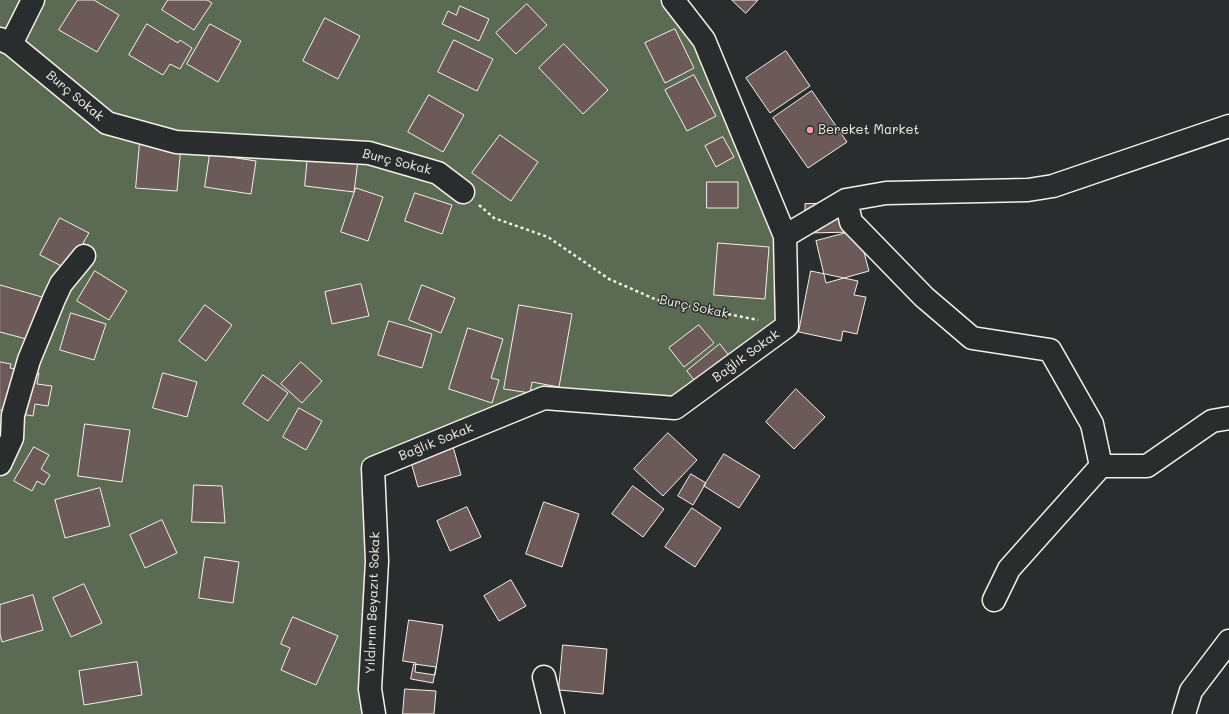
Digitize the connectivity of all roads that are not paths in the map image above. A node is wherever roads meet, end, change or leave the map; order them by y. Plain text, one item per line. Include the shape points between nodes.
1 (33, 0) edge
2 (672, 0) edge
3 (5, 41) edge
4 (1229, 126) edge
5 (463, 192) road end
6 (846, 200) junction
7 (785, 236) junction
8 (84, 256) dead end
9 (1229, 418) edge
10 (0, 464) edge
11 (1101, 466) junction
12 (373, 468) joint
13 (994, 600) dead end
14 (1229, 641) edge
15 (544, 677) dead end
16 (374, 714) edge
17 (553, 714) edge
18 (1184, 714) edge

1 - 3 street
2 - 7 street, Bağlık Sokak via 704,40
3 - 5 street, Burç Sokak via 107,123 176,142 370,153 438,173
4 - 6 street via 1053,186 1028,190 886,193
6 - 7 street
6 - 11 street via 851,222 924,297 972,338 1050,350 1092,424
7 - 12 street, Bağlık Sokak via 787,326 675,408 544,398
8 - 10 street via 61,284 48,312 29,360 13,415 12,438
9 - 11 street via 1212,421 1147,466
11 - 13 street via 1009,569
12 - 16 street, Yıldırım Beyazıt Sokak via 377,561 370,689
14 - 18 street via 1191,691
15 - 17 street

